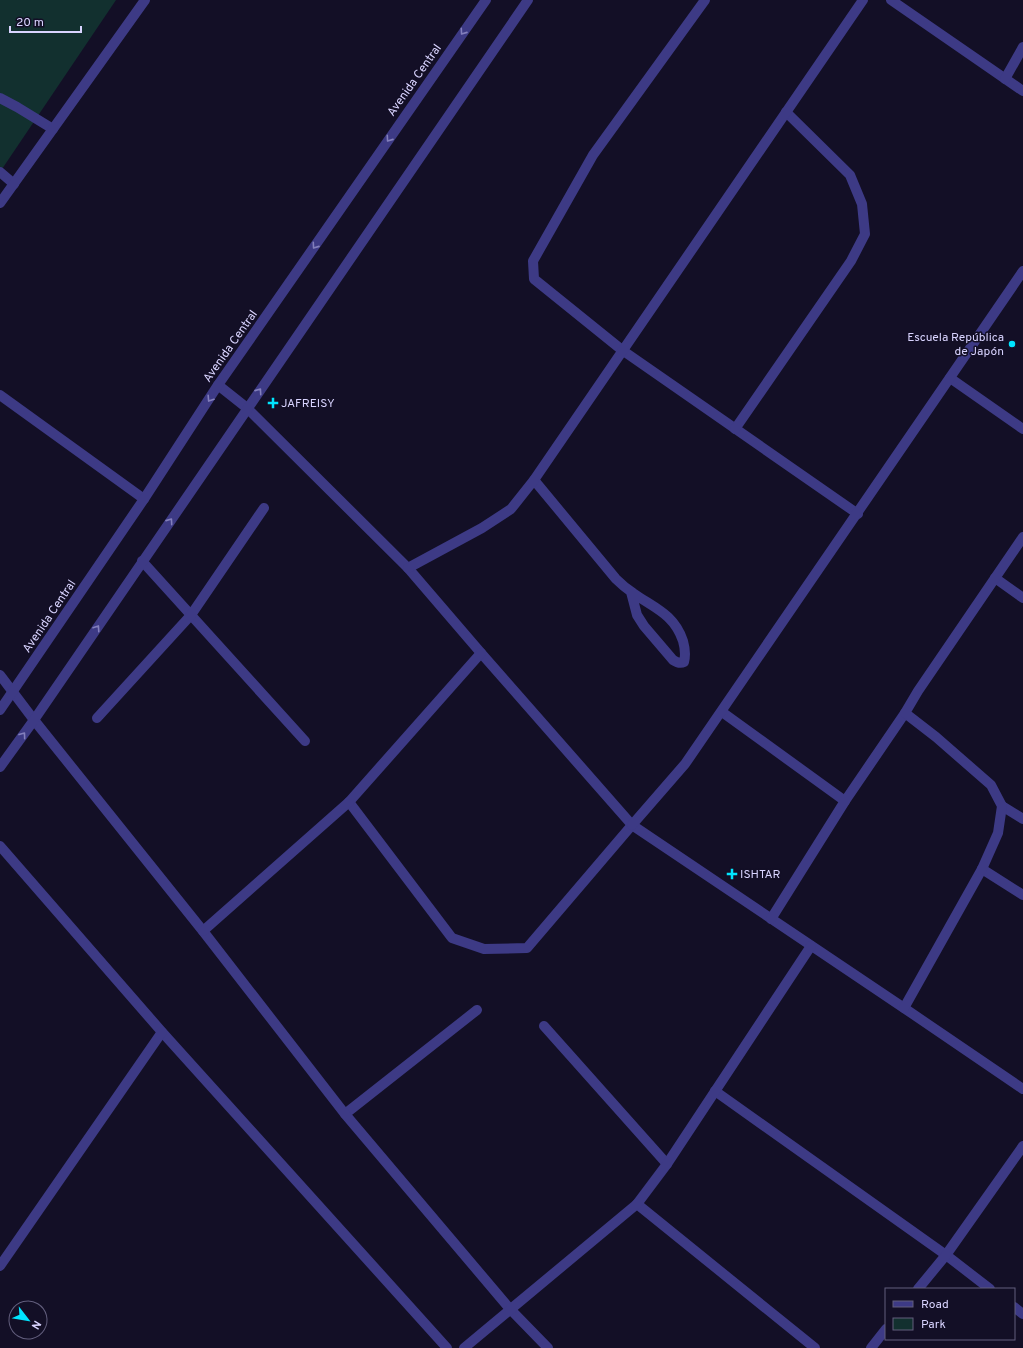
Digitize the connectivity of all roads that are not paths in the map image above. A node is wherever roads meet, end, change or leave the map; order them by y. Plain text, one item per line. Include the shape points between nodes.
1 (145, 0) edge
2 (486, 0) edge
3 (528, 0) edge
4 (706, 0) edge
5 (863, 0) edge
6 (891, 0) edge
7 (1023, 47) edge
8 (1005, 79) junction
9 (1023, 91) edge
10 (0, 98) edge
11 (786, 112) junction
12 (53, 129) junction
13 (0, 172) edge
14 (14, 184) junction
15 (0, 203) edge
16 (1023, 271) edge
17 (622, 350) junction
18 (950, 378) junction
19 (218, 386) junction
20 (0, 395) edge
21 (247, 408) junction
22 (735, 429) junction
23 (1023, 429) edge
24 (534, 480) junction
25 (144, 499) junction
26 (264, 508) dead end
27 (858, 514) junction
28 (1023, 536) edge
29 (142, 561) junction
30 (408, 568) junction
31 (995, 578) junction
32 (632, 592) junction
33 (1023, 598) edge
34 (191, 615) junction
35 (481, 653) junction
36 (0, 675) edge
37 (13, 692) junction
38 (0, 710) edge
39 (722, 712) junction
40 (905, 713) junction
41 (97, 718) dead end
42 (34, 720) junction
43 (305, 740) dead end
44 (0, 767) edge
45 (845, 801) junction
46 (349, 802) junction
47 (1002, 806) junction
48 (1023, 819) edge
49 (632, 825) junction
50 (0, 846) edge
51 (982, 869) junction
52 (1023, 895) edge
53 (771, 919) junction
54 (203, 932) junction
55 (811, 946) junction
56 (904, 1008) junction
57 (478, 1010) dead end
58 (544, 1026) dead end
59 (162, 1032) junction
60 (1023, 1089) edge
61 (715, 1091) junction
62 (345, 1114) junction
63 (1023, 1146) edge
64 (667, 1164) junction
65 (637, 1204) junction
66 (946, 1255) junction
67 (0, 1266) edge
68 (919, 1288) edge
69 (989, 1288) edge
70 (1015, 1308) edge
71 (510, 1309) junction
72 (1023, 1314) edge
73 (885, 1330) edge
74 (804, 1344) edge
75 (447, 1348) edge
76 (464, 1348) edge
77 (548, 1348) edge
78 (815, 1348) edge
79 (871, 1348) edge

1 - 12 street
2 -> 19 street, Avenida Central
21 -> 3 street
4 - 17 street via 592,155 533,261 534,279
5 - 11 street
6 - 8 street
7 - 8 street
8 - 9 street
10 - 12 street
11 - 17 street
11 - 22 street via 850,175 862,204 865,234 851,261
12 - 14 street
13 - 14 street
14 - 15 street
16 - 18 street
17 - 22 street
17 - 24 street
18 - 23 street
18 - 27 street
19 - 21 street
19 -> 25 street, Avenida Central
20 - 25 street
29 -> 21 street
21 - 30 street
22 - 27 street
24 - 30 street via 511,509 482,528
24 - 32 street via 616,579
25 - 37 street, Avenida Central
26 - 34 street
27 - 39 street
28 - 31 street
29 - 34 street
42 -> 29 street
30 - 35 street
31 - 33 street
31 - 40 street
32 - 32 street via 637,615 644,626 673,660 684,662 686,651 677,626 661,611
34 - 41 street
34 - 43 street
35 - 46 street
35 - 49 street
36 - 37 street
37 - 38 street, Avenida Central
37 - 42 street
39 - 45 street
39 - 49 street via 685,764
40 - 45 street
40 - 47 street via 991,785
44 -> 42 street
42 - 54 street
45 - 53 street
46 - 49 street via 452,938 484,949 527,948
46 - 54 street
47 - 48 street
47 - 51 street via 998,833
49 - 53 street
50 - 59 street
51 - 52 street
51 - 56 street
53 - 55 street
54 - 62 street
55 - 56 street
55 - 61 street
56 - 60 street
57 - 62 street
58 - 64 street
59 - 67 street
59 - 75 street
61 - 64 street
61 - 66 street
62 - 71 street
63 - 66 street
64 - 65 street
65 - 71 street
65 - 74 street
66 - 68 street
66 - 69 street
70 - 72 street
71 - 76 street
71 - 77 street
73 - 79 street
74 - 78 street

